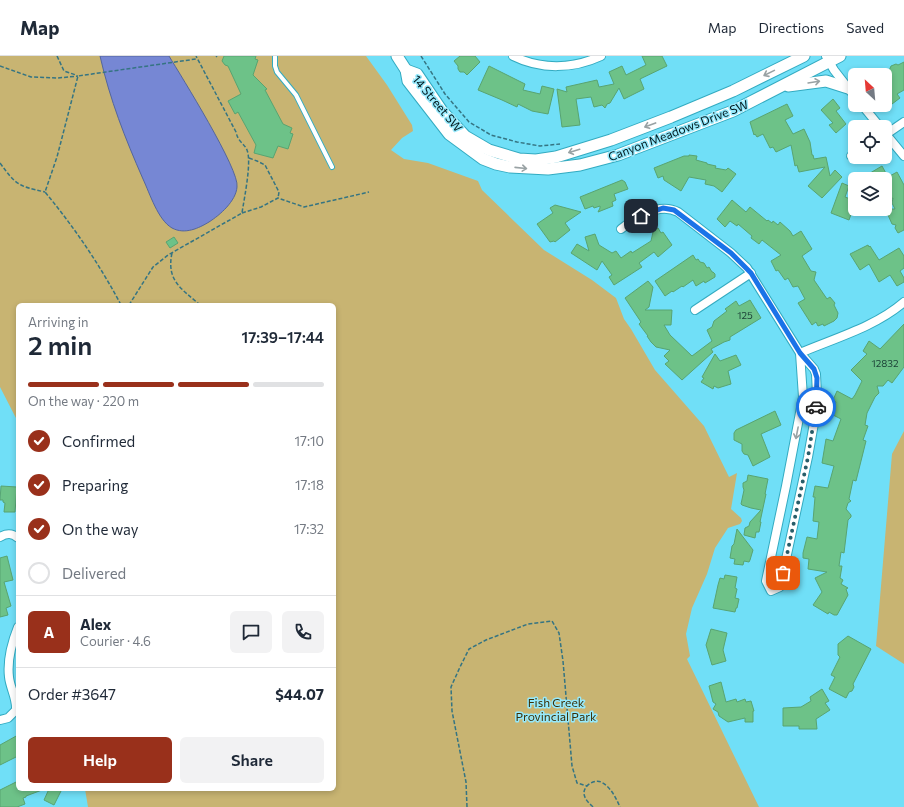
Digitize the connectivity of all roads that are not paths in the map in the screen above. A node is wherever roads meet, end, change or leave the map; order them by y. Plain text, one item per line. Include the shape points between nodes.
1 (397, 56) edge
2 (513, 56) edge
3 (601, 56) edge
4 (804, 56) edge
5 (840, 56) edge
6 (275, 57) edge
7 (827, 59) edge
8 (780, 88) junction
9 (848, 88) edge
10 (848, 91) edge
11 (868, 112) edge
12 (874, 120) edge
13 (904, 122) edge
14 (892, 130) edge
15 (892, 142) edge
16 (486, 155) junction
17 (904, 156) edge
18 (332, 167) dead end
19 (621, 229) dead end
20 (751, 273) junction
21 (904, 302) edge
22 (695, 310) dead end
23 (800, 353) junction
24 (786, 486) junction
25 (800, 489) junction
26 (0, 537) edge
27 (16, 537) edge
28 (16, 632) edge
29 (16, 704) edge
30 (16, 710) edge
31 (0, 720) edge

1 - 16 main road, 14 Street SW via 406,70 408,81 449,134
2 - 3 street via 541,65 560,66 574,65
4 -> 16 main road, Canyon Meadows Drive SW via 734,91 611,140 556,157 536,160
5 - 7 main road, Canyon Meadows Drive SW
6 - 18 lane via 278,72 296,95
7 - 8 main road, Canyon Meadows Drive SW
7 - 9 street
8 -> 10 main road via 826,81
16 -> 8 main road, Canyon Meadows Drive SW via 496,164 510,167 548,170 580,165 640,147 733,111
11 - 12 street
13 - 14 street
15 - 17 street
19 - 20 street via 632,220 663,208 674,210 731,253
20 - 22 street
20 - 23 street
21 - 23 street via 875,322
23 -> 24 street via 803,397
23 - 25 street via 814,369 817,390 816,412
24 - 25 street
24 - 25 street via 766,581 771,591 780,587
26 - 27 street via 4,534
28 - 29 street via 9,662 9,676
30 - 31 street via 8,718

